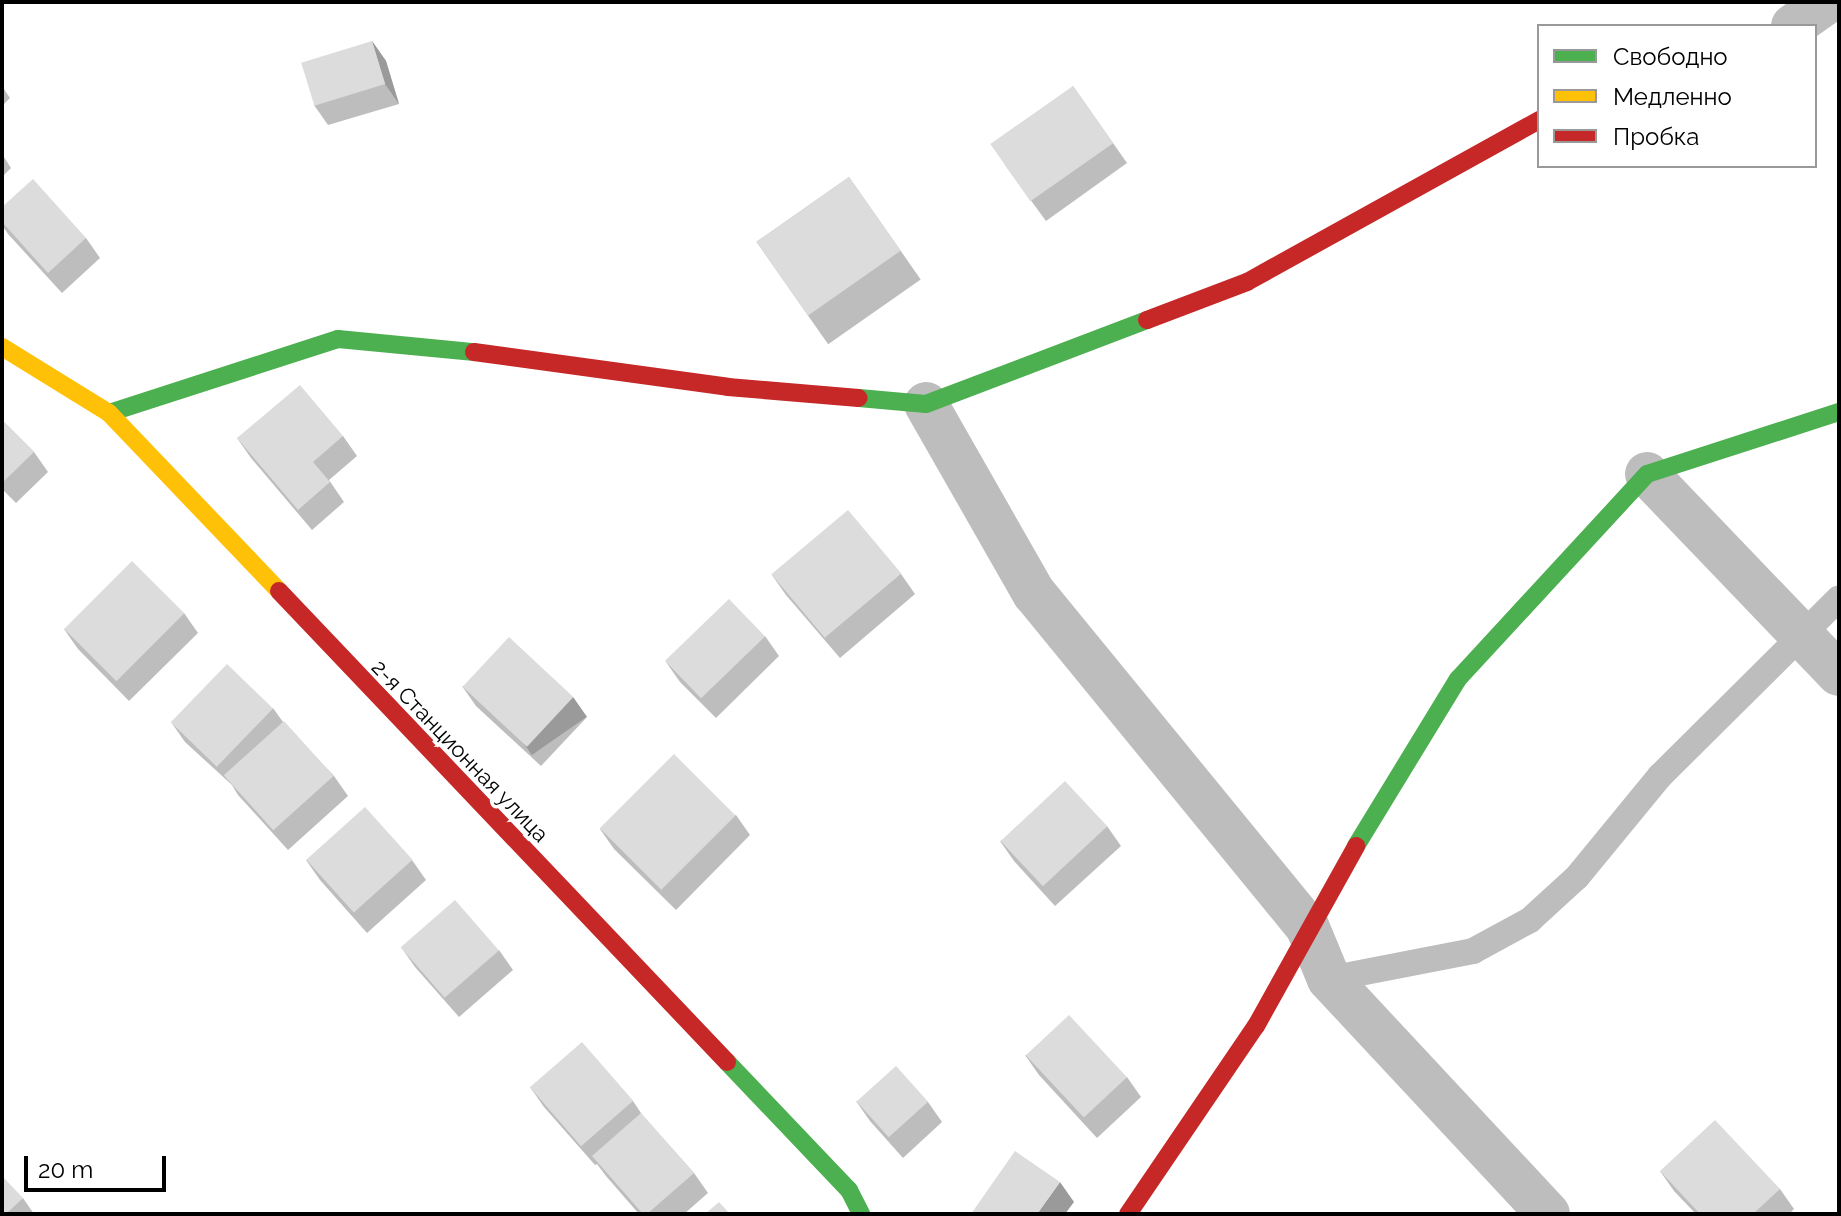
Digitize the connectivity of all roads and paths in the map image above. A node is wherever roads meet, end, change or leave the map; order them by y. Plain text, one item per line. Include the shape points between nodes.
1 (1827, 2) edge
2 (1796, 24) edge
3 (1537, 121) edge
4 (2, 347) edge
5 (926, 404) junction
6 (1839, 412) edge
7 (109, 413) junction
8 (1647, 474) junction
9 (1839, 598) edge
10 (1801, 635) junction
11 (1839, 674) edge
12 (1307, 926) junction
13 (1329, 979) junction
14 (861, 1214) edge
15 (1128, 1214) edge
16 (1548, 1214) edge

1 - 2 street
3 - 5 street via 1247,282
4 - 7 street, 2-я Станционная улица
5 - 7 street via 728,387 469,351 338,339
5 - 12 street via 1034,593
6 - 8 street
7 - 14 street, 2-я Станционная улица via 849,1190
8 - 10 street
8 - 12 street via 1458,679
9 - 10 lane
10 - 11 street
10 - 13 lane via 1660,776 1577,877 1530,920 1473,951
12 - 13 street
12 - 15 street via 1256,1026
13 - 16 street

